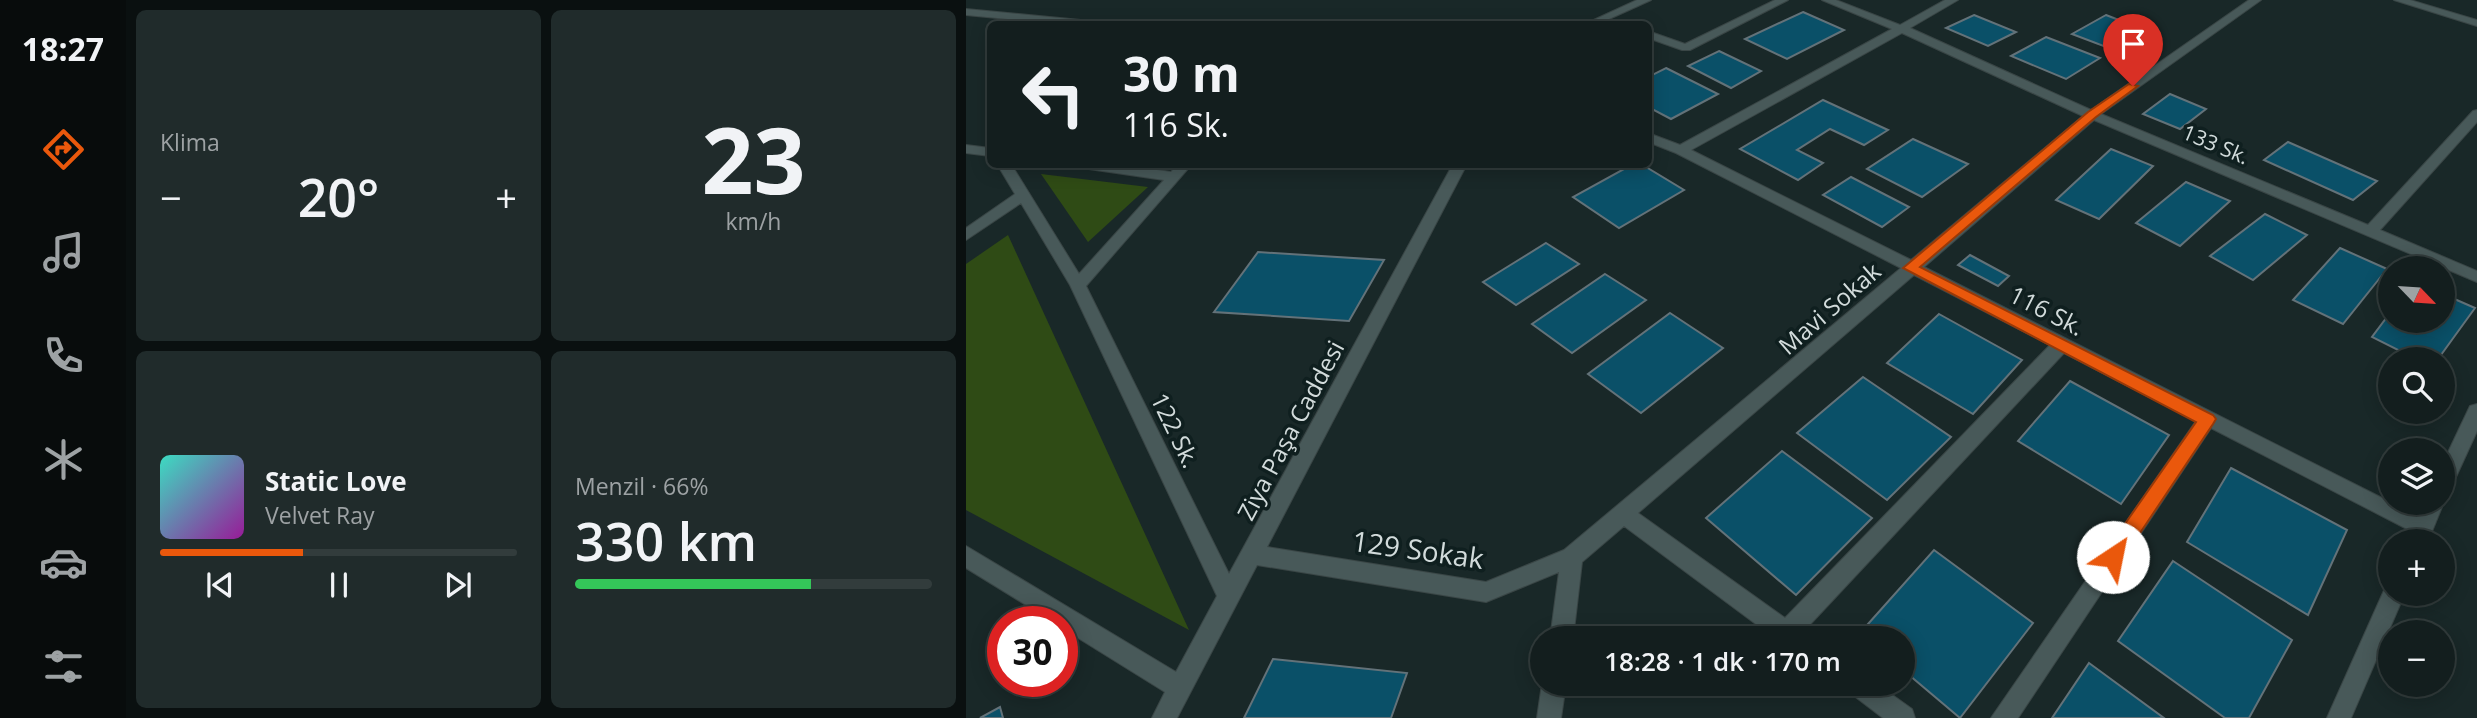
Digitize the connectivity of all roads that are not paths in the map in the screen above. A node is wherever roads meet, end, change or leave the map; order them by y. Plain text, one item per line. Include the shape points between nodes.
1 (1646, 0) edge
2 (1783, 0) edge
3 (1827, 0) edge
4 (1954, 0) edge
5 (2256, 0) edge
6 (2399, 0) edge
7 (966, 12) edge
8 (1604, 18) junction
9 (1060, 21) edge
10 (1597, 21) edge
11 (1612, 21) edge
12 (2477, 23) edge
13 (1902, 29) junction
14 (1652, 35) edge
15 (2477, 114) edge
16 (2092, 115) junction
17 (1652, 139) edge
18 (966, 149) edge
19 (1681, 150) junction
20 (987, 152) edge
21 (1006, 168) edge
22 (1111, 168) edge
23 (1183, 168) edge
24 (1458, 168) edge
25 (1176, 177) junction
26 (1023, 195) junction
27 (2370, 232) junction
28 (966, 235) edge
29 (1910, 268) junction
30 (2477, 277) edge
31 (1078, 285) junction
32 (2061, 345) junction
33 (2477, 411) edge
34 (2207, 419) junction
35 (2455, 458) edge
36 (1624, 514) junction
37 (2411, 529) edge
38 (1251, 554) junction
39 (966, 556) edge
40 (1572, 557) junction
41 (1229, 596) junction
42 (2388, 606) edge
43 (1563, 626) edge
44 (1777, 626) edge
45 (1800, 626) edge
46 (1180, 688) junction
47 (1552, 696) edge
48 (1873, 696) edge
49 (1164, 718) edge
50 (1549, 718) edge
51 (1903, 718) edge
52 (2003, 718) edge
53 (2339, 718) edge

1 - 8 street
2 - 14 street via 1686,48
3 - 13 street, 133 Sk.
4 - 13 street
5 - 16 street, Mavi Sokak
6 - 12 street
7 - 9 street
8 - 10 street
8 - 11 street
13 - 16 street, 133 Sk.
13 - 19 street
15 - 27 street
16 - 27 street, 133 Sk.
16 - 29 street, Mavi Sokak
17 - 19 street, 116 Sk.
18 - 20 street
19 - 29 street, 116 Sk.
21 - 26 street, 122 Sk.
22 - 25 street
23 - 25 street
24 - 38 street, Ziya Paşa Caddesi
25 - 31 street
26 - 28 street
26 - 31 street, 122 Sk.
27 - 30 street, 133 Sk.
29 - 32 street, 116 Sk.
29 - 36 street, Mavi Sokak
31 - 41 street, 122 Sk.
32 - 34 street, 116 Sk.
32 - 45 street
33 - 35 street
34 - 37 street, 116 Sk.
34 - 52 street
36 - 40 street, Mavi Sokak
36 - 44 street
38 - 40 street, 129 Sokak via 1486,592
38 - 41 street, Ziya Paşa Caddesi
39 - 46 street
40 - 43 street
41 - 46 street, Ziya Paşa Caddesi
42 - 53 street
46 - 49 street, Ziya Paşa Caddesi
47 - 50 street
48 - 51 street

